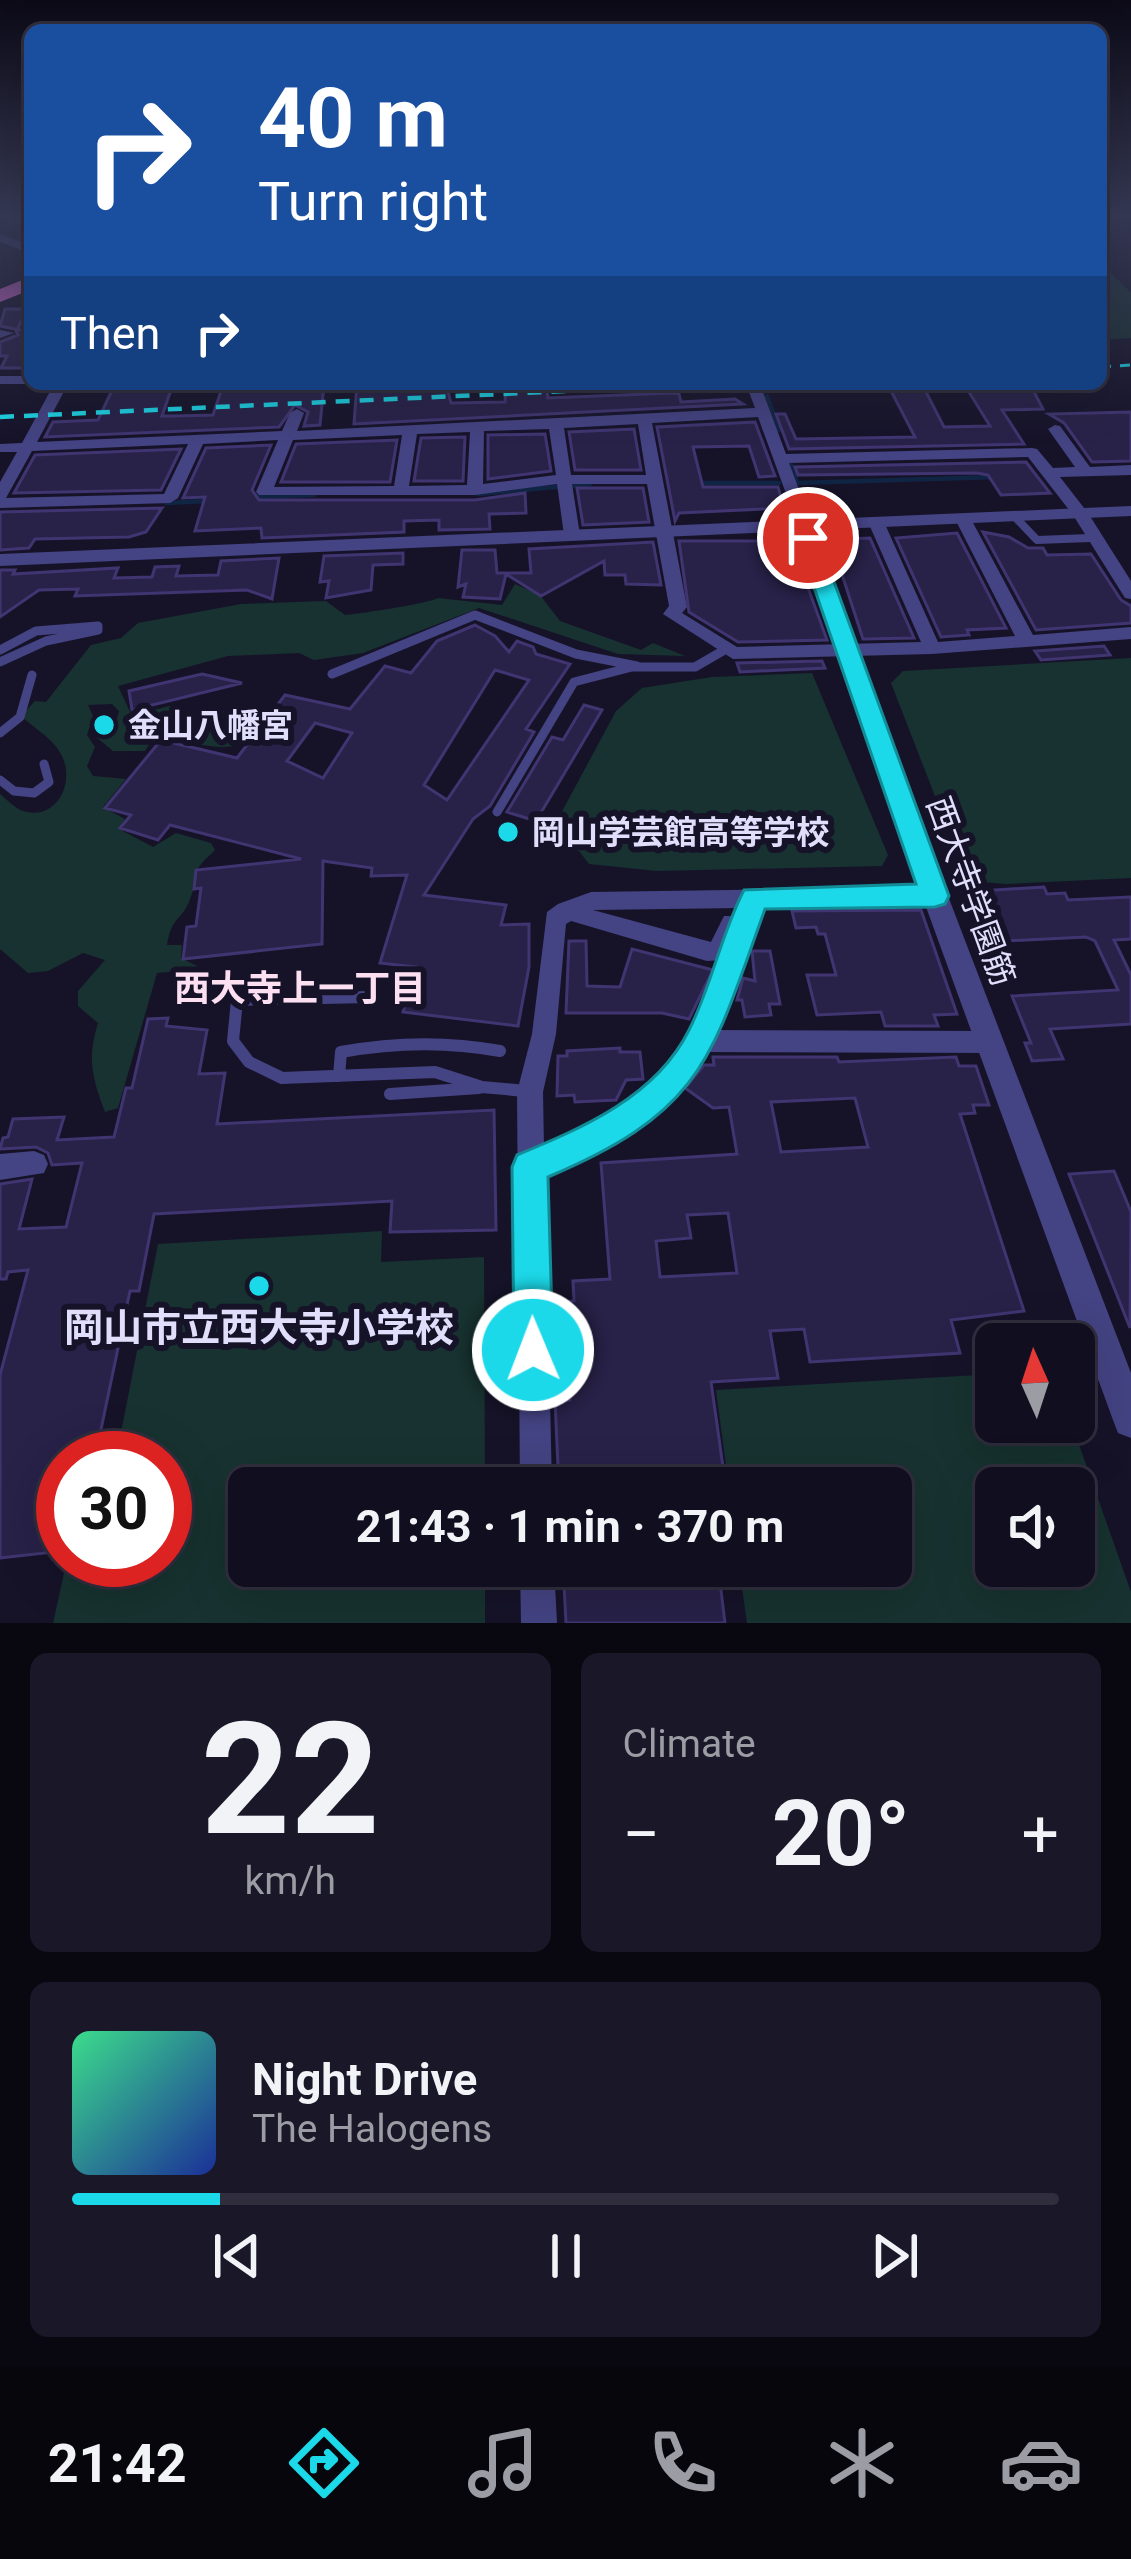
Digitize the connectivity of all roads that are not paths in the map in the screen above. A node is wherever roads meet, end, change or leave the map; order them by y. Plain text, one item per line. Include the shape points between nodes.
1 (58, 390) edge
2 (755, 390) edge
3 (765, 412) junction
4 (297, 413) dead end
5 (644, 419) junction
6 (556, 424) junction
7 (477, 428) junction
8 (1055, 429) dead end
9 (410, 431) junction
10 (286, 436) junction
11 (197, 440) junction
12 (27, 447) junction
13 (0, 448) edge
14 (782, 459) junction
15 (1131, 470) edge
16 (1086, 472) junction
17 (1048, 473) junction
18 (655, 482) junction
19 (564, 483) junction
20 (401, 490) junction
21 (476, 490) junction
22 (0, 500) edge
23 (1131, 511) edge
24 (1080, 513) junction
25 (1015, 517) junction
26 (963, 519) junction
27 (876, 522) junction
28 (805, 526) junction
29 (664, 531) junction
30 (572, 536) junction
31 (1090, 538) dead end
32 (0, 560) edge
33 (1131, 594) edge
34 (1131, 633) edge
35 (1028, 641) junction
36 (932, 648) junction
37 (0, 650) edge
38 (725, 650) junction
39 (845, 650) junction
40 (0, 662) edge
41 (637, 666) junction
42 (332, 674) dead end
43 (32, 675) dead end
44 (0, 733) edge
45 (44, 764) dead end
46 (0, 780) edge
47 (496, 812) dead end
48 (935, 896) junction
49 (747, 898) junction
50 (676, 900) junction
51 (566, 910) junction
52 (668, 938) junction
53 (369, 997) dead end
54 (701, 1041) junction
55 (988, 1042) junction
56 (500, 1051) dead end
57 (339, 1076) junction
58 (482, 1087) junction
59 (530, 1092) junction
60 (390, 1094) dead end
61 (34, 1164) dead end
62 (0, 1167) edge
63 (530, 1167) junction
64 (1131, 1420) edge
65 (536, 1467) edge
66 (538, 1587) edge
67 (538, 1623) edge

1 - 12 street
2 - 3 street, 西大寺学園筋
3 - 5 street
3 - 14 street, 西大寺学園筋
4 - 10 street
5 - 6 street
5 - 18 street
6 - 7 street
6 - 19 street
7 - 9 street
7 - 21 street
8 - 16 street
9 - 10 street
9 - 20 street
10 - 11 street
10 - 20 street via 264,492
11 - 12 street
11 - 22 street via 170,498
12 - 13 street
12 - 22 street
14 - 17 street via 1033,452
14 - 28 street, 西大寺学園筋
15 - 16 street
16 - 17 street
17 - 24 street
18 - 19 street
18 - 29 street
19 - 21 street
19 - 30 street
20 - 21 street
23 - 24 street
24 - 25 street
24 - 33 street
25 - 26 street
25 - 31 lane via 1037,540
26 - 27 street
26 - 35 street
27 - 28 street
27 - 36 street
28 - 29 street
28 - 39 street, 西大寺学園筋
29 - 30 street
29 - 38 street via 678,607 672,614
30 - 32 street
34 - 35 street
35 - 36 street
36 - 39 street
37 - 40 lane via 36,631 98,626
38 - 39 street
38 - 41 lane via 694,667
39 - 48 street, 西大寺学園筋
41 - 42 lane via 561,649 476,615
41 - 47 lane via 571,685
43 - 44 lane via 28,702
45 - 46 lane via 49,782 34,794
48 - 49 street
48 - 55 street, 西大寺学園筋
49 - 50 street
49 - 52 street via 718,952
49 - 54 street
50 - 51 street via 591,901
50 - 52 street via 679,919
51 - 52 street
51 - 59 street via 552,926 544,1034
53 - 57 lane via 237,1000 232,1035 249,1062 282,1078
54 - 55 street
54 - 63 street via 649,1105
55 - 64 street, 西大寺学園筋
56 - 57 lane via 398,1040 341,1052
57 - 58 lane via 435,1072
58 - 59 lane
58 - 60 lane
59 - 63 street
61 - 62 street
63 - 65 street
66 - 67 street

